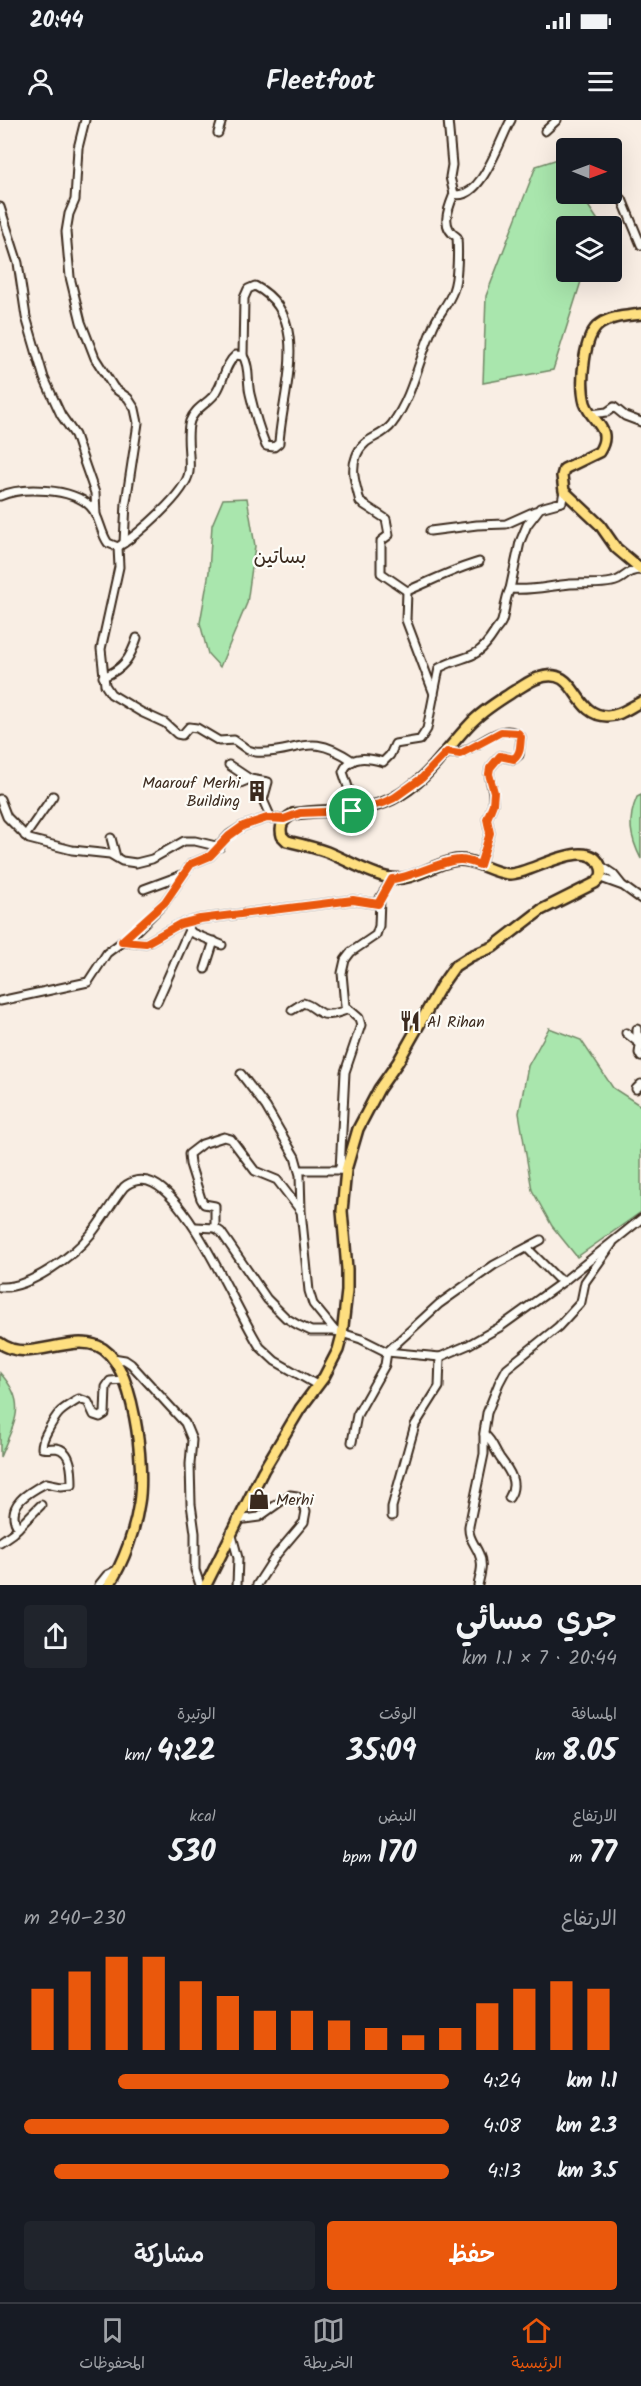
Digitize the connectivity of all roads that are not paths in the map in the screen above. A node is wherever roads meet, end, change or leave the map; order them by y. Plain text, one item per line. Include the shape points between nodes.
1 (86, 120) edge
2 (222, 120) edge
3 (448, 120) edge
4 (511, 120) edge
5 (557, 120) edge
6 (544, 131) dead end
7 (218, 133) dead end
8 (454, 194) junction
9 (622, 199) dead end
10 (0, 207) edge
11 (641, 245) edge
12 (641, 314) edge
13 (243, 356) junction
14 (591, 414) junction
15 (641, 422) edge
16 (564, 491) junction
17 (0, 496) edge
18 (540, 508) junction
19 (96, 515) junction
20 (430, 531) dead end
21 (121, 545) junction
22 (479, 562) dead end
23 (641, 569) edge
24 (510, 589) junction
25 (407, 591) junction
26 (137, 638) dead end
27 (103, 677) junction
28 (434, 694) junction
29 (641, 702) edge
30 (447, 752) junction
31 (353, 761) junction
32 (230, 765) dead end
33 (250, 779) junction
34 (238, 784) dead end
35 (53, 796) dead end
36 (0, 799) edge
37 (352, 811) junction
38 (3, 815) edge
39 (271, 818) junction
40 (284, 819) junction
41 (25, 836) junction
42 (111, 838) dead end
43 (220, 847) junction
44 (116, 857) junction
45 (480, 865) junction
46 (601, 866) junction
47 (182, 875) junction
48 (601, 878) junction
49 (392, 879) junction
50 (623, 886) junction
51 (144, 889) dead end
52 (641, 900) edge
53 (378, 904) junction
54 (188, 926) junction
55 (122, 941) junction
56 (214, 941) junction
57 (222, 945) dead end
58 (205, 969) dead end
59 (0, 1001) edge
60 (157, 1002) dead end
61 (292, 1010) dead end
62 (347, 1010) junction
63 (637, 1029) dead end
64 (626, 1033) dead end
65 (640, 1040) edge
66 (641, 1057) edge
67 (241, 1074) dead end
68 (299, 1170) junction
69 (343, 1170) junction
70 (301, 1211) junction
71 (641, 1219) edge
72 (196, 1227) junction
73 (215, 1228) junction
74 (614, 1239) junction
75 (541, 1240) dead end
76 (527, 1248) junction
77 (564, 1281) junction
78 (0, 1287) edge
79 (338, 1333) junction
80 (0, 1343) edge
81 (387, 1352) junction
82 (440, 1357) junction
83 (113, 1358) junction
84 (124, 1380) junction
85 (317, 1385) junction
86 (484, 1434) junction
87 (352, 1442) dead end
88 (509, 1498) dead end
89 (41, 1505) dead end
90 (392, 1516) dead end
91 (237, 1520) junction
92 (18, 1528) junction
93 (231, 1532) junction
94 (0, 1542) edge
95 (117, 1570) junction
96 (99, 1585) edge
97 (109, 1585) edge
98 (200, 1585) edge
99 (206, 1585) edge
100 (237, 1585) edge
101 (257, 1585) edge
102 (478, 1585) edge

1 - 21 street via 78,148 75,200 66,232 70,277 81,322 95,358 114,388 128,398 138,423
2 - 7 street
3 - 8 street
4 - 8 street via 486,175 465,194
5 - 6 street
8 - 25 street via 447,225 457,237 454,290 435,322 397,415 390,426 364,442 355,459 353,478 360,502 386,519 388,535 381,541 381,573
9 - 11 street
10 - 19 street via 18,263 26,317 44,378 75,435 95,493
12 - 14 main road via 601,323 590,336 584,391
13 - 13 street via 249,392 266,446 274,447 279,443 290,374 289,334 281,307 255,286 248,289 244,298
13 - 21 street via 236,355 231,360 216,393 189,423 189,472 183,487
14 - 15 street via 614,407
14 - 16 main road via 605,434 603,447 595,456 564,469
16 - 18 street via 562,502
16 - 23 main road via 600,525 616,548
17 - 19 street via 55,491 82,500
18 - 20 street via 506,524
18 - 24 street via 523,533
19 - 21 street via 106,540
21 - 27 street via 101,649
22 - 25 street via 454,568
23 - 24 street via 629,571 612,582 536,591
24 - 28 street via 503,604 502,622 489,642 476,655 439,668
25 - 28 street via 406,620
26 - 27 street via 120,670
27 - 31 street via 111,694 165,723 177,734 195,727 213,739 234,740 255,752 316,744
28 - 31 street via 427,729 420,740 395,744 383,762 368,758
29 - 30 main road via 621,713 593,713 565,680 553,675 539,677 481,714
30 - 37 main road via 430,772 394,798
30 - 45 street via 460,754 501,732 518,733 521,737 519,755 514,759 500,756 490,768 490,833
31 - 37 street via 343,772
32 - 33 street
33 - 34 street
33 - 39 street via 268,782 263,800
35 - 41 street
36 - 38 street
37 - 40 main road via 300,813
38 - 41 street
39 - 40 street
39 - 43 street via 243,826
40 - 49 main road via 281,831 287,841 324,851
41 - 44 street via 36,842
42 - 44 street
43 - 44 street via 184,841 143,862
43 - 47 street via 195,861
45 - 46 main road via 510,874 556,858 581,855 594,858
45 - 49 main road via 451,861
46 - 48 main road
46 - 50 street
47 - 51 street
47 - 55 street via 165,902
48 - 50 street
48 - 69 main road via 541,910 494,947 455,966 365,1113
49 - 53 street
50 - 52 street
53 - 54 street via 353,900
53 - 62 street via 376,935 351,952 343,966
54 - 55 street via 180,924 146,943
54 - 56 street
54 - 60 street
55 - 59 street via 107,953 88,982
56 - 57 street
56 - 58 street
61 - 62 street via 303,1003 322,1014
62 - 69 street via 359,1018 361,1025 345,1072
63 - 65 street
64 - 65 street
65 - 66 street
67 - 68 street via 273,1118
68 - 69 street
68 - 70 street
69 - 79 main road via 347,1269
70 - 73 street via 277,1180 255,1171 231,1139 224,1137 202,1144 189,1154 201,1199 204,1204 215,1206
70 - 79 street via 310,1298
71 - 74 street
72 - 73 street
72 - 78 street via 160,1187 147,1181 131,1181 78,1247 28,1282
72 - 85 street via 260,1347 275,1361
73 - 79 street via 267,1299 286,1317 311,1331
74 - 77 street
74 - 86 street via 585,1282 581,1302 558,1328 507,1368 488,1413
75 - 76 street
76 - 77 street
76 - 81 street via 494,1265 439,1304
77 - 82 street via 500,1327
79 - 81 street
79 - 85 main road via 338,1350
80 - 83 main road via 13,1351 85,1343 105,1350
81 - 82 street
81 - 87 street via 385,1365 357,1415
82 - 90 street via 439,1387 415,1425
83 - 84 main road
83 - 98 street via 131,1364 191,1433 191,1504 195,1570
84 - 92 street via 110,1381 106,1387 105,1414 100,1417 94,1415 88,1402 79,1399 57,1413 42,1448 64,1452 70,1462 72,1485 46,1483 22,1497 15,1507
84 - 95 main road via 135,1424 140,1486 133,1526
85 - 91 main road via 280,1439
86 - 88 street via 511,1473
86 - 102 street via 484,1454 468,1533 481,1558
89 - 92 street
91 - 93 main road
91 - 101 street via 259,1517 290,1495 297,1496 306,1511 304,1522
92 - 94 street
93 - 99 main road
93 - 100 street via 238,1558
95 - 96 street
95 - 97 main road

